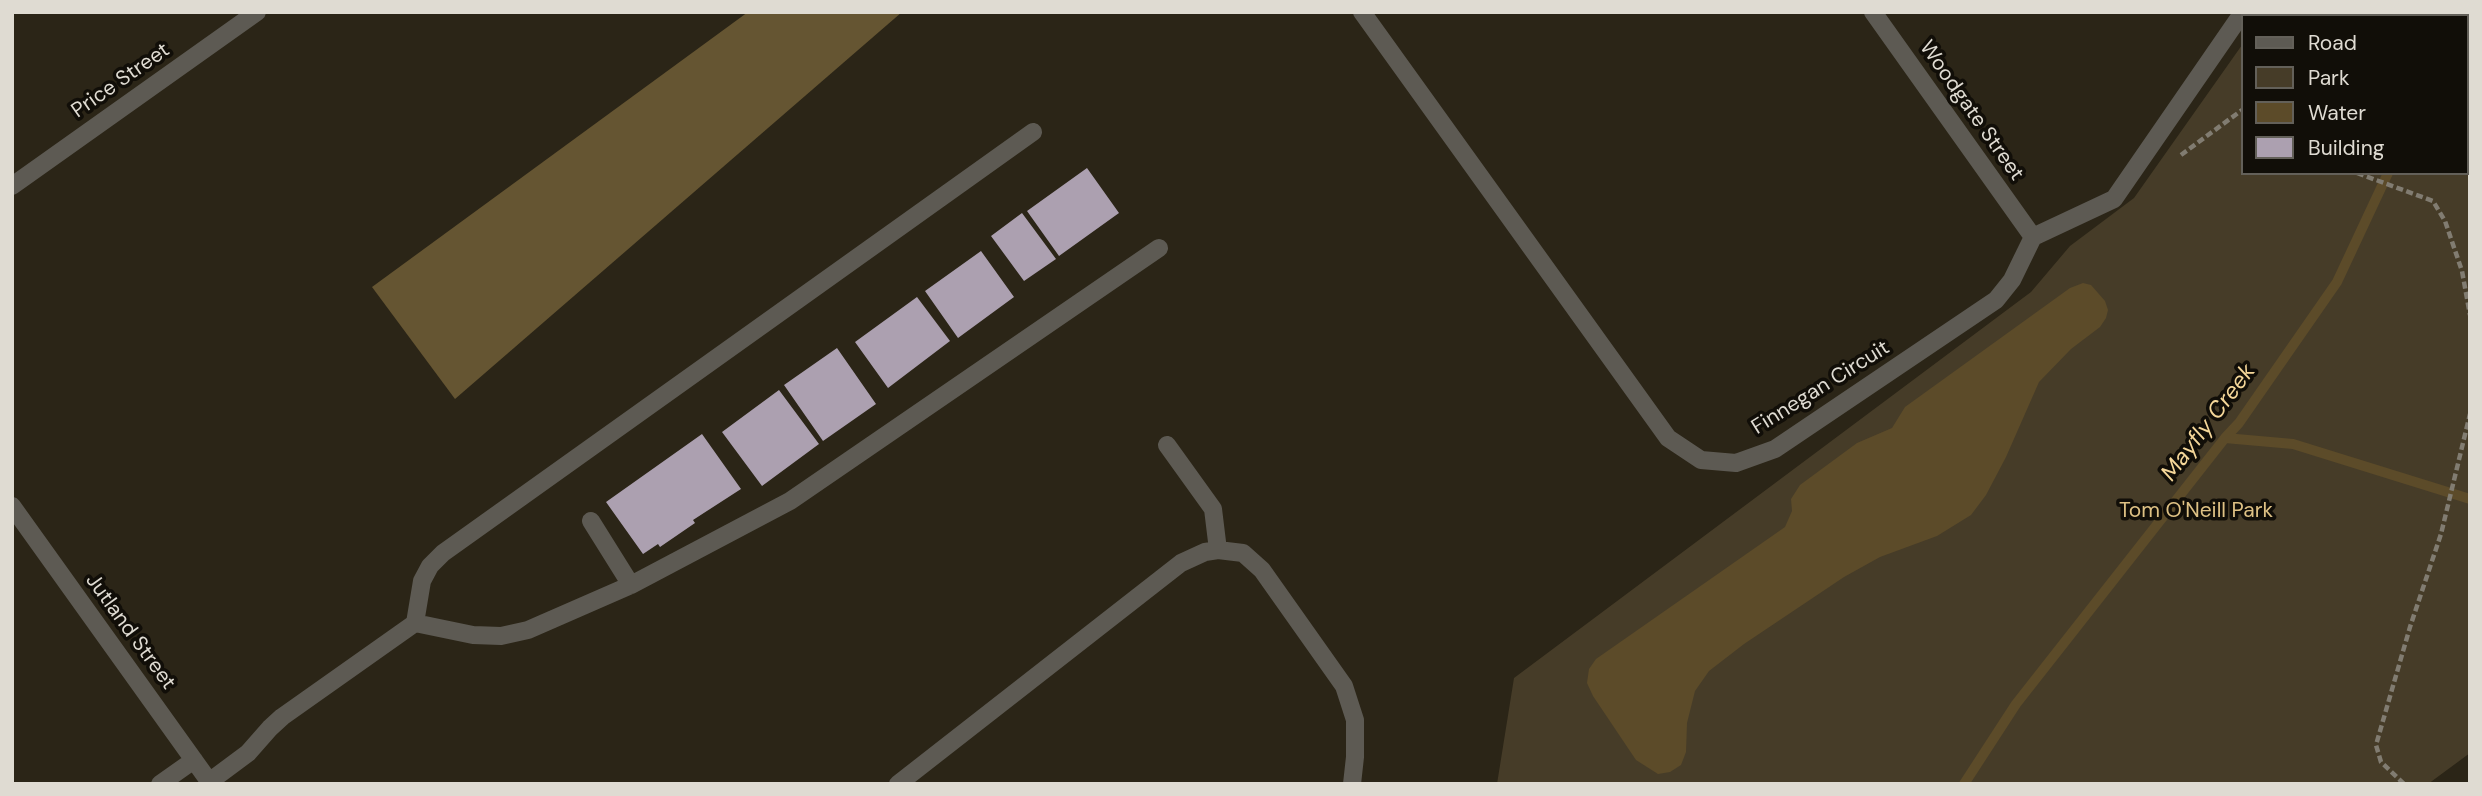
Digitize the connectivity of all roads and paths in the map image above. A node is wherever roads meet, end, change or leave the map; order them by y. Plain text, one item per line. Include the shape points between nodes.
1 (257, 12) edge
2 (1362, 12) edge
3 (1873, 12) edge
4 (2240, 16) edge
5 (1033, 132) dead end
6 (2360, 175) edge
7 (12, 186) edge
8 (2033, 237) junction
9 (1159, 248) dead end
10 (2470, 314) edge
11 (2470, 414) edge
12 (1167, 444) dead end
13 (12, 506) edge
14 (592, 521) dead end
15 (1218, 550) junction
16 (631, 585) junction
17 (415, 623) junction
18 (194, 760) junction
19 (210, 783) edge
20 (160, 784) edge
21 (898, 784) edge
22 (1352, 784) edge
23 (2404, 784) edge

1 - 7 street, Price Street
2 - 8 street, Finnegan Circuit via 1668,438 1701,460 1736,463 1787,441 1996,300 2012,281
3 - 8 street, Woodgate Street
4 - 8 street via 2114,199
5 - 17 street via 443,554 422,581
6 - 10 path via 2433,201 2462,271
9 - 16 street via 790,501
11 - 23 path via 2441,534 2376,745 2381,762
12 - 15 street via 1213,509
13 - 18 street, Jutland Street
14 - 16 street
15 - 21 street via 1181,563
15 - 22 street via 1232,550 1253,560 1339,678 1355,720
16 - 17 street via 528,631 501,636
17 - 19 street via 282,717 248,753
18 - 19 street, Jutland Street
18 - 20 street

